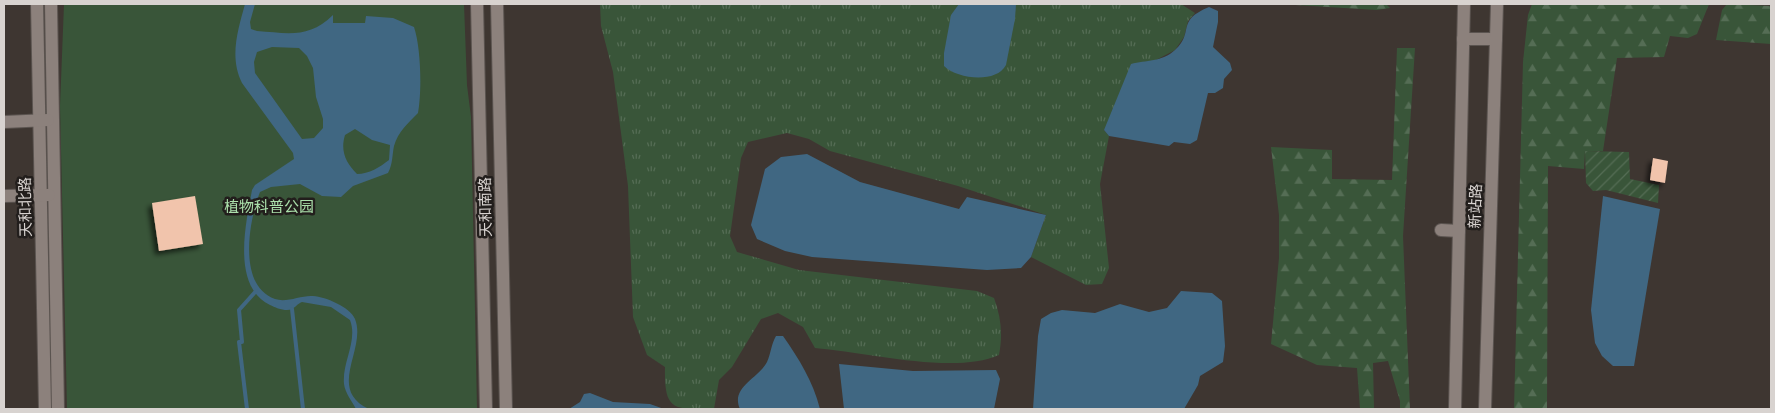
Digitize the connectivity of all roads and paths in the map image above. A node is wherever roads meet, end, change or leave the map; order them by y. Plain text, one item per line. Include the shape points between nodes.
1 (37, 4) edge
2 (51, 4) edge
3 (477, 4) edge
4 (497, 4) edge
5 (1456, 4) edge
6 (1464, 4) edge
7 (1497, 4) edge
8 (1503, 4) edge
9 (1463, 39) junction
10 (1496, 39) junction
11 (1462, 75) junction
12 (1494, 79) junction
13 (40, 120) junction
14 (53, 120) junction
15 (4, 122) edge
16 (54, 195) junction
17 (4, 196) edge
18 (41, 196) junction
19 (1441, 230) dead end
20 (1459, 231) junction
21 (45, 409) edge
22 (58, 409) edge
23 (486, 409) edge
24 (506, 409) edge
25 (1455, 409) edge
26 (1485, 409) edge

1 - 13 street, 天和北路
2 - 14 street, 天和北路
3 - 23 street, 天和南路
4 - 24 street, 天和南路
5 - 11 street
6 - 9 street, 新站路
7 - 10 street, 新站路
8 - 12 street
9 - 10 street
9 - 11 street, 新站路
10 - 12 street, 新站路
11 - 20 street, 新站路
12 - 26 street, 新站路
13 - 14 street
13 - 15 street
13 - 18 street, 天和北路
14 - 16 street, 天和北路
16 - 18 street
16 - 22 street, 天和北路
17 - 18 street
18 - 21 street, 天和北路
19 - 20 street
20 - 25 street, 新站路

